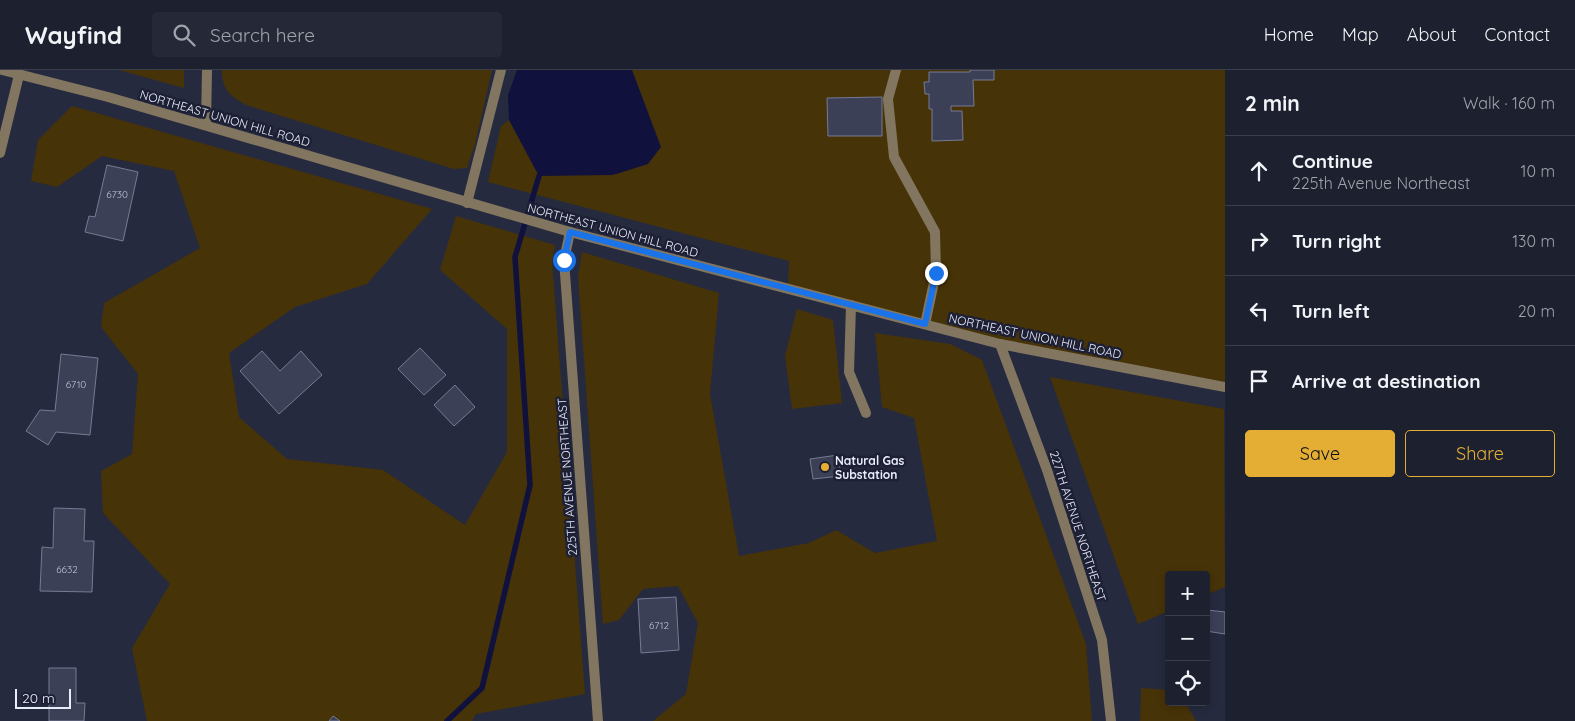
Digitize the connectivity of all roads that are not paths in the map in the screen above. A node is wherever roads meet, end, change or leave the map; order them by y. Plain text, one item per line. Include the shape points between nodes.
1 (2, 70) edge
2 (207, 70) edge
3 (501, 70) edge
4 (896, 70) edge
5 (19, 75) junction
6 (206, 125) junction
7 (0, 152) edge
8 (467, 203) junction
9 (570, 232) junction
10 (851, 305) junction
11 (925, 324) junction
12 (1000, 344) junction
13 (1225, 388) edge
14 (866, 413) dead end
15 (598, 721) edge
16 (1111, 721) edge

1 - 5 street, NORTHEAST UNION HILL ROAD
2 - 6 street
3 - 8 street
4 - 11 street via 888,99 894,157 935,232 936,273
5 - 6 street, NORTHEAST UNION HILL ROAD
5 - 7 street
6 - 8 street, NORTHEAST UNION HILL ROAD
8 - 9 street, NORTHEAST UNION HILL ROAD
9 - 10 street, NORTHEAST UNION HILL ROAD
9 - 15 street, 225TH AVENUE NORTHEAST via 564,260
10 - 11 street, NORTHEAST UNION HILL ROAD
10 - 14 street via 849,372
11 - 12 street, NORTHEAST UNION HILL ROAD
12 - 13 street, NORTHEAST UNION HILL ROAD
12 - 16 street, 227TH AVENUE NORTHEAST via 1047,470 1102,640

